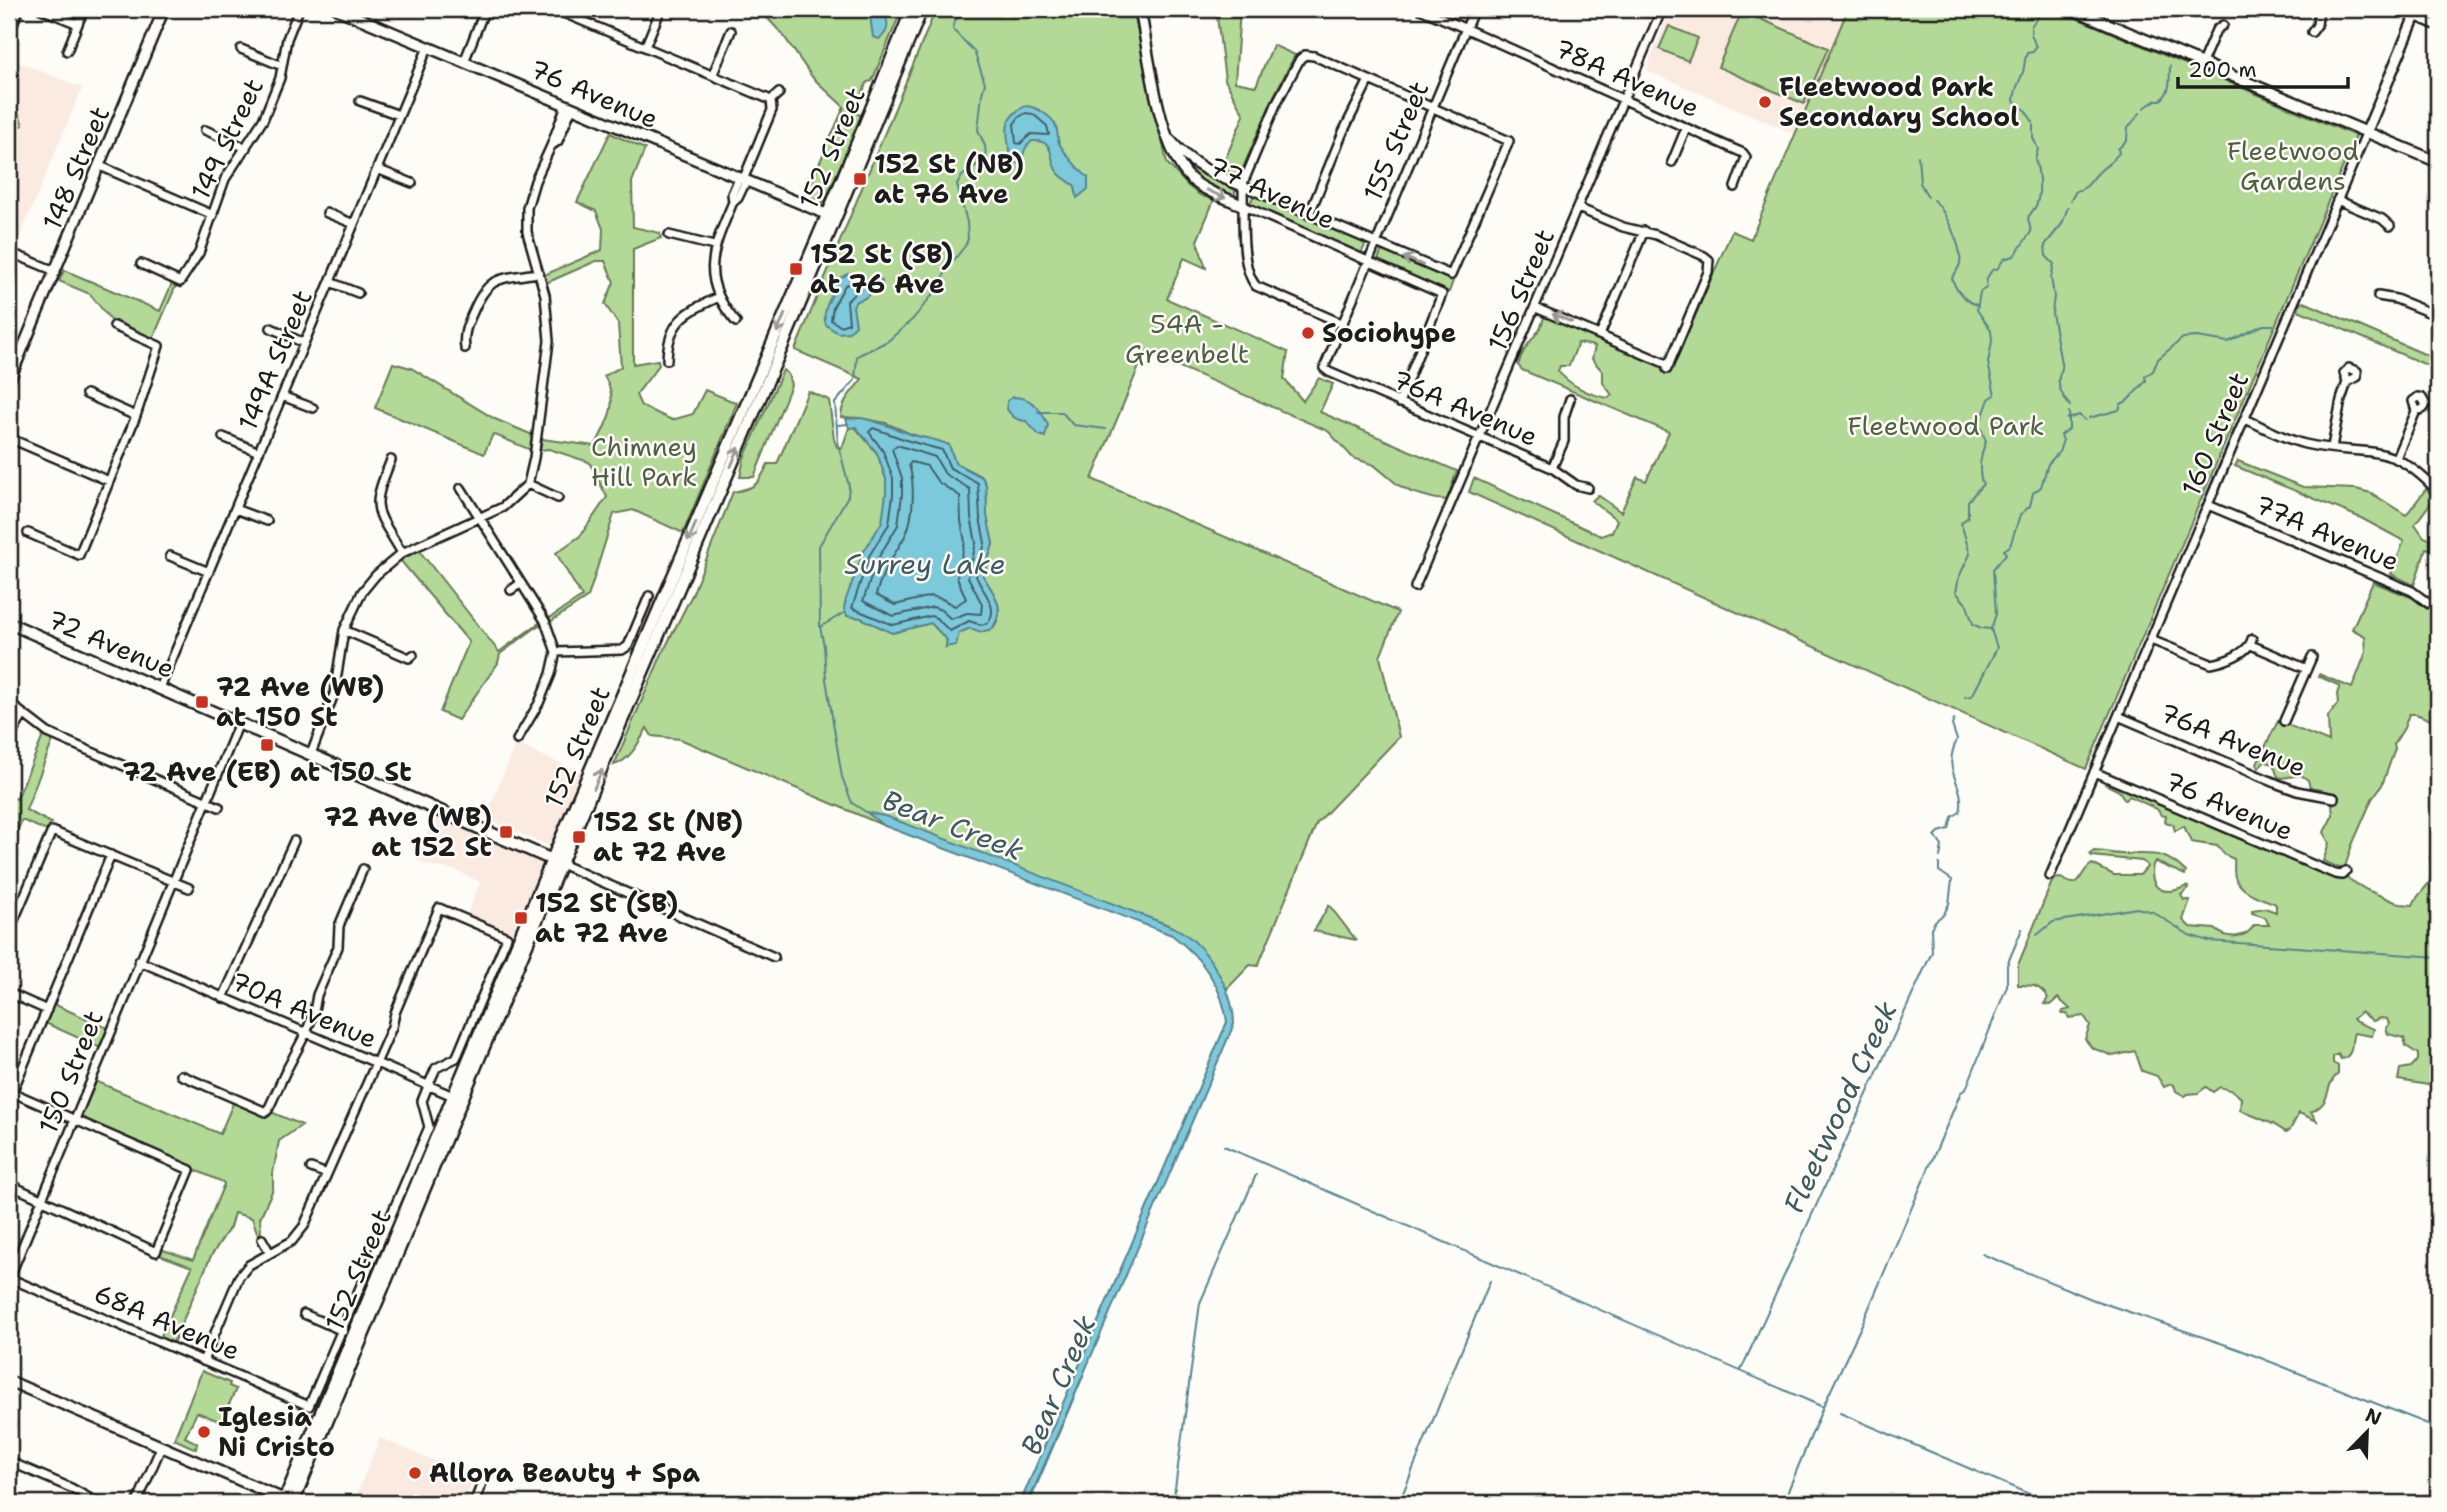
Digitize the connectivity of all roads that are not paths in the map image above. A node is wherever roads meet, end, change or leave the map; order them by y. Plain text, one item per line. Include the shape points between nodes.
1 (19, 9) edge
2 (41, 9) edge
3 (84, 9) edge
4 (164, 9) edge
5 (299, 9) edge
6 (337, 9) edge
7 (485, 9) edge
8 (554, 9) edge
9 (580, 9) edge
10 (661, 9) edge
11 (912, 9) edge
12 (922, 9) edge
13 (1140, 9) edge
14 (1420, 9) edge
15 (1474, 9) edge
16 (1662, 9) edge
17 (2072, 9) edge
18 (2319, 9) edge
19 (2398, 9) edge
20 (2417, 12) edge
21 (576, 18) junction
22 (78, 24) junction
23 (2223, 25) dead end
24 (12, 26) dead end
25 (2438, 26) edge
26 (1466, 28) junction
27 (731, 32) dead end
28 (2312, 32) dead end
29 (428, 47) junction
30 (645, 47) junction
31 (241, 49) dead end
32 (67, 51) dead end
33 (464, 62) junction
34 (2202, 63) junction
35 (282, 66) junction
36 (713, 74) junction
37 (1369, 80) junction
38 (779, 93) dead end
39 (771, 100) junction
40 (360, 101) dead end
41 (1623, 101) junction
42 (569, 106) junction
43 (1432, 107) junction
44 (399, 115) junction
45 (1686, 128) junction
46 (205, 130) dead end
47 (2367, 131) junction
48 (1166, 136) junction
49 (246, 148) junction
50 (1672, 162) dead end
51 (2438, 162) edge
52 (100, 166) junction
53 (377, 169) junction
54 (743, 179) junction
55 (412, 183) dead end
56 (1243, 186) junction
57 (1735, 187) dead end
58 (2337, 200) junction
59 (1244, 206) junction
60 (1578, 208) junction
61 (327, 213) dead end
62 (213, 215) junction
63 (1309, 215) junction
64 (831, 217) junction
65 (354, 224) junction
66 (2390, 226) dead end
67 (1644, 231) junction
68 (669, 234) dead end
69 (1375, 244) junction
70 (714, 246) junction
71 (9, 251) edge
72 (1369, 260) junction
73 (141, 264) dead end
74 (55, 271) junction
75 (538, 274) junction
76 (330, 282) junction
77 (358, 293) dead end
78 (2378, 296) dead end
79 (717, 298) junction
80 (1536, 308) junction
81 (2437, 313) edge
82 (736, 322) dead end
83 (1343, 324) junction
84 (114, 326) dead end
85 (271, 328) dead end
86 (1600, 335) junction
87 (304, 343) junction
88 (465, 348) dead end
89 (667, 360) dead end
90 (1324, 368) joint
91 (9, 381) edge
92 (2347, 383) dead end
93 (86, 394) dead end
94 (282, 396) junction
95 (1570, 399) dead end
96 (1399, 403) junction
97 (313, 408) dead end
98 (2416, 411) dead end
99 (136, 416) junction
100 (2245, 419) junction
101 (223, 437) dead end
102 (9, 438) edge
103 (1480, 438) junction
104 (2332, 447) junction
105 (259, 452) junction
106 (2396, 458) junction
107 (391, 460) dead end
108 (1552, 468) junction
109 (109, 481) junction
110 (528, 484) junction
111 (461, 488) dead end
112 (1588, 488) dead end
113 (2438, 492) edge
114 (558, 498) dead end
115 (2208, 505) junction
116 (235, 509) junction
117 (480, 519) junction
118 (267, 521) dead end
119 (28, 533) dead end
120 (402, 553) junction
121 (170, 556) dead end
122 (209, 572) junction
123 (521, 583) junction
124 (1415, 587) dead end
125 (511, 590) dead end
126 (649, 596) dead end
127 (2428, 603) dead end
128 (9, 623) edge
129 (344, 631) junction
130 (2151, 640) junction
131 (556, 652) junction
132 (413, 655) dead end
133 (2312, 657) dead end
134 (2306, 668) junction
135 (160, 688) junction
136 (9, 703) edge
137 (23, 716) junction
138 (2118, 716) junction
139 (2284, 720) dead end
140 (239, 723) junction
141 (517, 740) dead end
142 (9, 744) edge
143 (311, 754) junction
144 (2094, 772) junction
145 (2334, 798) dead end
146 (206, 802) junction
147 (219, 807) dead end
148 (294, 841) dead end
149 (111, 855) junction
150 (556, 861) junction
151 (363, 869) dead end
152 (2346, 871) dead end
153 (2050, 876) dead end
154 (173, 881) junction
155 (189, 888) dead end
156 (9, 932) edge
157 (774, 957) dead end
158 (139, 961) junction
159 (9, 993) edge
160 (223, 998) junction
161 (47, 1010) junction
162 (306, 1033) junction
163 (376, 1063) junction
164 (181, 1076) dead end
165 (428, 1086) junction
166 (10, 1092) edge
167 (453, 1096) junction
168 (74, 1120) junction
169 (445, 1140) junction
170 (312, 1168) dead end
171 (327, 1174) junction
172 (9, 1181) edge
173 (42, 1200) junction
174 (262, 1239) dead end
175 (270, 1253) junction
176 (9, 1278) edge
177 (304, 1314) dead end
178 (343, 1331) junction
179 (203, 1361) junction
180 (9, 1381) edge
181 (161, 1447) junction
182 (486, 1473) dead end
183 (9, 1479) edge
184 (289, 1502) edge
185 (98, 1503) edge
186 (136, 1503) edge
187 (474, 1503) edge

1 - 24 street
2 - 22 street
3 - 22 street
4 - 52 street, 148 Street
5 - 35 street, 149 Street
6 - 29 street, 76 Avenue
7 - 33 street
8 - 21 street
9 - 21 street
10 - 30 street
11 - 64 main road, 152 Street
12 - 64 main road, 152 Street
13 - 48 street
14 - 26 street, 78A Avenue
15 - 26 street, 155 Street
16 - 41 street, 156 Street
17 - 34 street
18 - 28 street
19 - 20 street
20 - 25 street
20 - 47 street, 160 Street
21 - 30 street
22 - 32 street
23 - 34 street via 2216,30
26 - 41 street, 78A Avenue
26 - 43 street, 155 Street
27 - 36 street
29 - 33 street, 76 Avenue
29 - 44 street, 149A Street
30 - 36 street
31 - 35 street
33 - 42 street, 76 Avenue
34 - 47 street
35 - 49 street, 149 Street via 263,120
36 - 39 street
37 - 43 street
37 - 56 street via 1307,55 1299,60
37 - 63 street
38 - 39 street
39 - 54 street via 772,110
40 - 44 street
41 - 45 street, 78A Avenue
41 - 60 street, 156 Street
42 - 54 street, 76 Avenue
42 - 75 street via 534,181 527,208 527,232
43 - 69 street, 155 Street
43 -> 69 street, 77 Avenue via 1509,141 1451,275
44 - 53 street, 149A Street
45 - 50 street
45 - 57 street, 78A Avenue via 1743,153 1745,163
46 - 49 street
47 - 51 street
47 - 58 street, 160 Street
48 - 56 street, 77 Avenue via 1198,167
48 -> 59 street, 77 Avenue via 1176,160 1192,179
49 - 62 street, 149 Street via 225,179
52 - 62 street
52 - 74 street, 148 Street
53 - 55 street
53 - 65 street, 149A Street
54 - 64 street, 76 Avenue
54 - 70 street via 732,194 733,202
56 - 59 street
56 - 63 street, 77 Avenue
58 - 66 street
58 - 100 street, 160 Street
59 - 72 street, 77 Avenue
59 - 83 street via 1246,256 1253,282
60 - 67 street
60 - 80 street, 156 Street
61 - 65 street
62 - 73 street, 149 Street via 199,253 180,282
63 - 69 street, 77 Avenue
64 - 150 main road, 152 Street
65 - 76 street, 149A Street
67 - 86 street
67 - 86 street via 1709,262 1668,367
68 - 70 street
69 - 72 street, 155 Street
70 - 79 street
71 - 74 street
72 - 83 street, 155 Street
72 - 96 street, 77 Avenue via 1442,294
74 - 91 street, 148 Street
75 - 88 street via 497,281 484,289 463,334
75 - 110 street via 545,295 549,341
76 - 77 street
76 - 87 street, 149A Street
78 - 81 street
79 - 82 street
79 - 89 street via 678,322
86 -> 80 street
80 - 103 street, 156 Street
83 - 90 street, 155 Street
84 - 99 street via 159,346
85 - 87 street
87 - 94 street, 149A Street
90 - 96 street, 76A Avenue
92 - 104 street
93 - 99 street
94 - 97 street
94 - 105 street, 149A Street
95 - 108 street via 1564,441
96 - 103 street, 76A Avenue
98 - 106 street
99 - 109 street
100 - 104 street via 2299,442
100 - 115 street, 160 Street
101 - 105 street
102 - 109 street
103 - 108 street, 76A Avenue
103 - 124 street, 156 Street
104 - 106 street
105 - 116 street, 149A Street
106 - 113 street
107 - 120 street via 377,505
108 - 112 street, 76A Avenue
109 - 119 street via 79,555
110 - 114 street
110 - 117 street via 503,507
111 - 117 street
115 - 127 street, 77A Avenue via 2412,591
115 - 130 street, 160 Street
116 - 118 street
116 - 122 street, 149A Street
117 - 120 street
117 - 123 street
120 - 129 street via 362,592
121 - 122 street
122 - 135 street, 149A Street
123 - 125 street
123 - 131 street via 545,621
126 - 131 street via 628,646 622,650
128 - 135 main road, 72 Avenue
129 - 132 street via 409,658
129 - 143 street via 334,694
130 - 134 street via 2211,664 2246,650 2251,642
130 - 138 street, 160 Street
131 - 141 street via 543,693
133 - 134 street
134 - 139 street
135 - 140 main road, 72 Avenue
136 - 137 street
137 - 142 street
137 - 146 street via 85,751
138 - 144 street, 160 Street
138 - 145 street, 76A Avenue via 2278,784
140 - 143 main road, 72 Avenue
140 - 146 street, 150 Street
143 - 150 main road, 72 Avenue
144 - 152 street, 76 Avenue via 2335,873
144 - 153 street, 160 Street
146 - 147 street
146 - 154 street, 150 Street
148 - 160 street
149 - 154 street
149 - 156 street via 52,831
149 - 161 street
150 - 157 street, 72 Avenue
150 - 167 main road, 152 Street
150 - 169 main road, 152 Street
151 - 162 street via 338,926 338,947
154 - 155 street
154 - 158 street, 150 Street
158 - 160 street, 70A Avenue
158 - 168 street, 150 Street
159 - 161 street
160 - 162 street, 70A Avenue
161 - 166 street
162 - 163 street, 70A Avenue
162 - 164 street via 266,1112
163 - 165 street, 70A Avenue
163 - 165 street via 439,908 507,937 456,1058 436,1068
163 - 171 street
165 - 167 street, 70A Avenue
165 - 178 street via 422,1101 429,1126
166 - 168 street
167 - 169 main road
167 - 184 main road, 152 Street
168 - 173 street, 150 Street
168 - 173 street via 190,1170 156,1252
169 - 184 main road, 152 Street
170 - 171 street
171 - 175 street via 304,1226 292,1241
172 - 173 street
173 - 176 street, 150 Street
174 - 175 street
175 - 179 street via 239,1277
176 - 179 street, 68A Avenue
177 - 178 street
178 - 179 street, 68A Avenue via 309,1406
180 - 181 street
181 - 184 street
181 - 186 street
182 - 187 street
183 - 185 street via 15,1465

